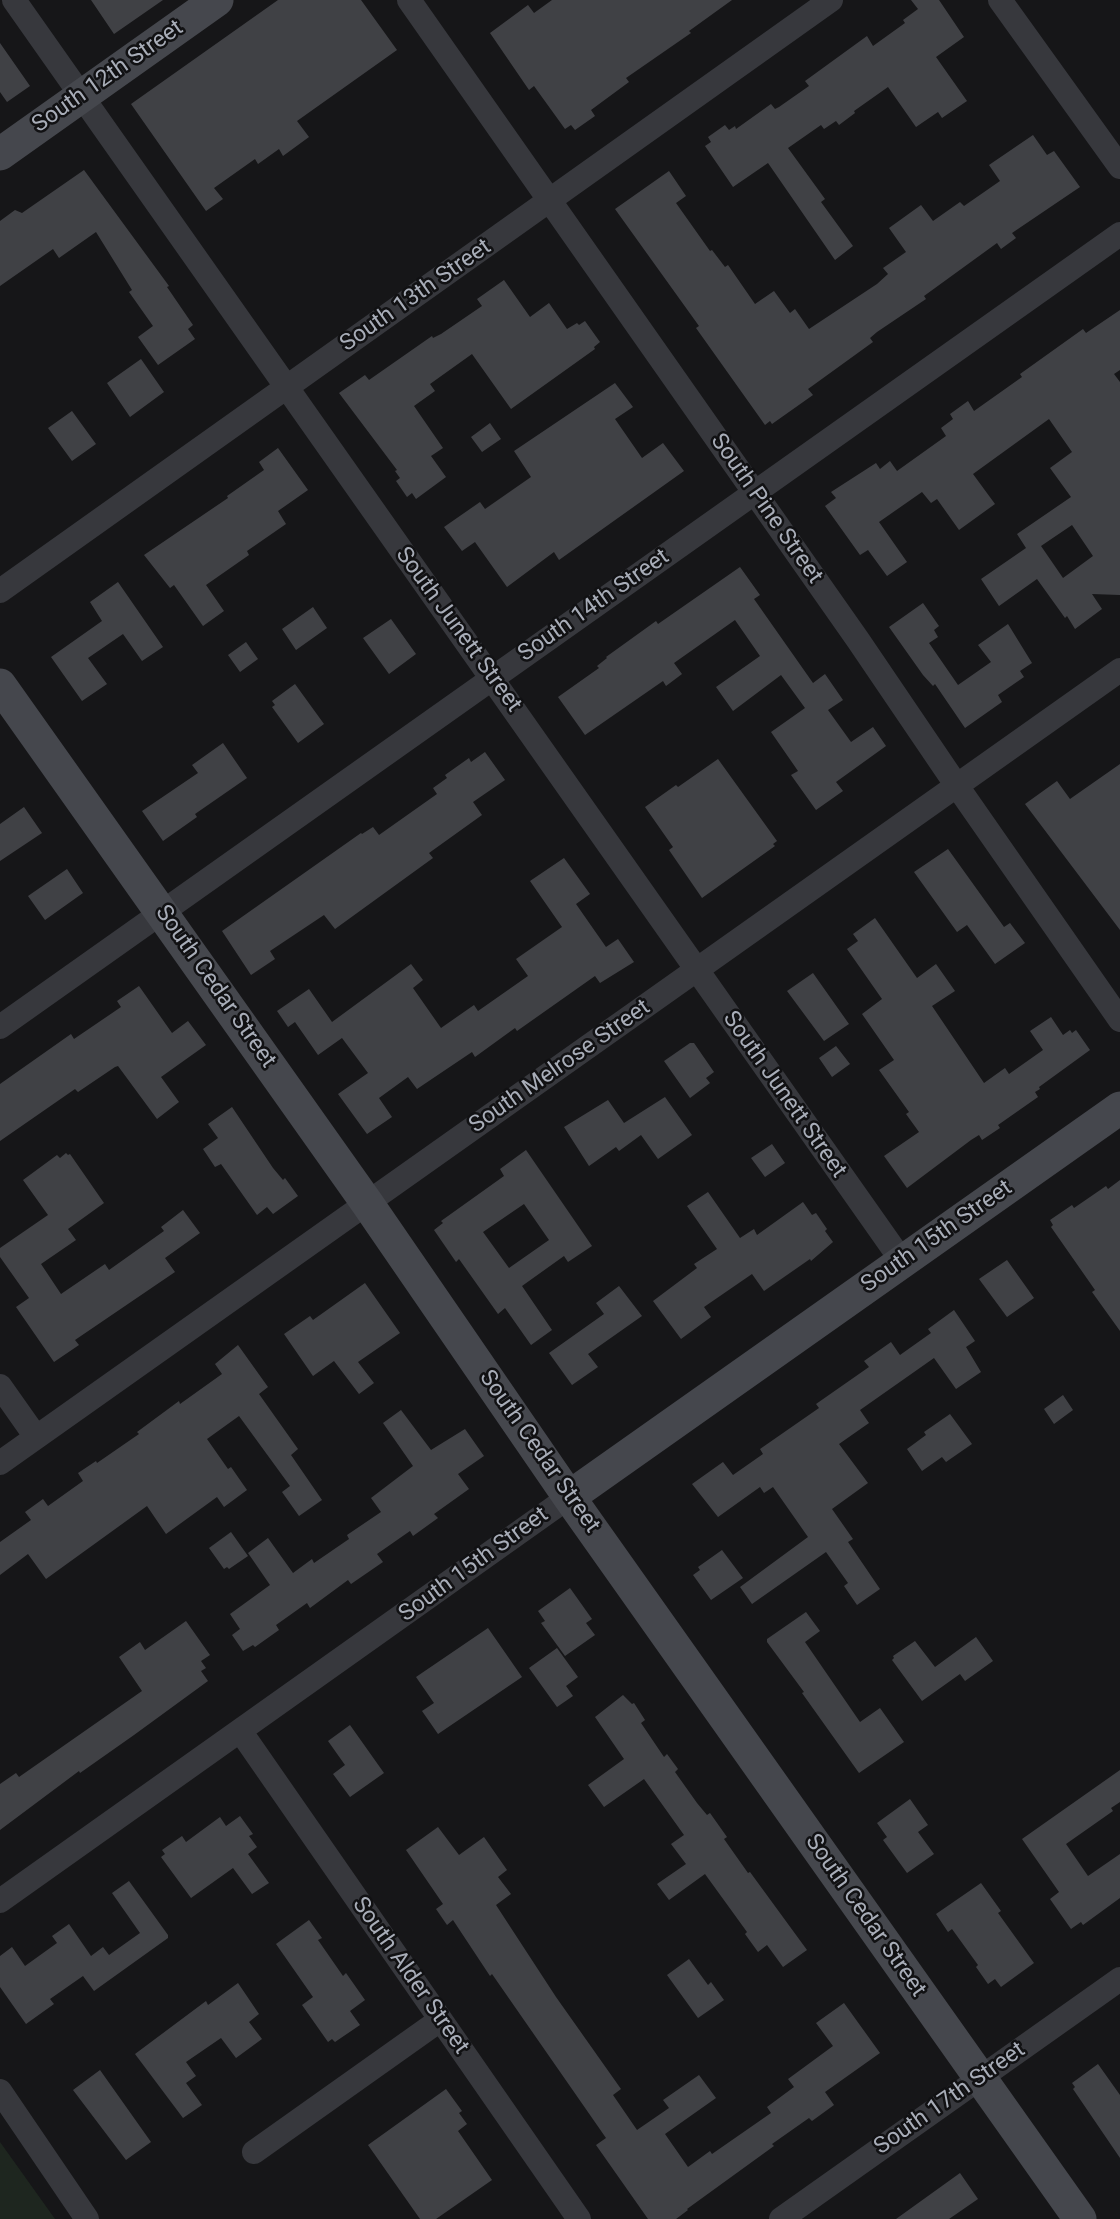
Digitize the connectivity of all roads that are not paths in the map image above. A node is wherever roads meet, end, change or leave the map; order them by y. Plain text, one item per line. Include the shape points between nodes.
1 (14, 0) edge
2 (217, 0) edge
3 (409, 0) edge
4 (831, 0) edge
5 (1000, 0) edge
6 (82, 96) junction
7 (0, 154) edge
8 (1120, 167) edge
9 (550, 201) junction
10 (1120, 234) edge
11 (288, 387) junction
12 (754, 492) junction
13 (0, 591) edge
14 (1120, 670) edge
15 (492, 678) junction
16 (0, 685) edge
17 (957, 786) junction
18 (162, 913) junction
19 (696, 971) junction
20 (1120, 1020) edge
21 (0, 1027) edge
22 (1120, 1108) edge
23 (367, 1203) junction
24 (902, 1261) junction
25 (0, 1386) edge
26 (36, 1437) junction
27 (0, 1463) edge
28 (569, 1497) junction
29 (241, 1732) junction
30 (0, 1901) edge
31 (1120, 1979) edge
32 (440, 2020) junction
33 (981, 2078) junction
34 (0, 2091) edge
35 (254, 2152) dead end
36 (87, 2219) edge
37 (579, 2219) edge
38 (780, 2219) edge
39 (1080, 2219) edge

1 - 6 street, South Junett Street
2 - 6 main road, South 12th Street
3 - 9 street, South Pine Street
4 - 9 street, South 13th Street
5 - 8 street
6 - 7 main road, South 12th Street
6 - 11 street, South Junett Street
9 - 11 street, South 13th Street
9 - 12 street, South Pine Street
10 - 12 street, South 14th Street
11 - 13 street, South 13th Street
11 - 15 street, South Junett Street
12 - 15 street, South 14th Street
12 - 17 street, South Pine Street
14 - 17 street, South Melrose Street
15 - 18 street, South 14th Street
15 - 19 street, South Junett Street
16 - 18 main road, South Cedar Street
17 - 19 street, South Melrose Street
17 - 20 street, South Pine Street
18 - 21 street, South 14th Street
18 - 23 main road, South Cedar Street
19 - 23 street, South Melrose Street
19 - 24 street, South Junett Street
22 - 24 main road, South 15th Street
23 - 26 street, South Melrose Street
23 - 28 main road, South Cedar Street
24 - 28 main road, South 15th Street
25 - 26 street
26 - 27 street, South Melrose Street
28 - 29 street, South 15th Street
28 - 33 main road, South Cedar Street
29 - 30 street, South 15th Street
29 - 32 street, South Alder Street
31 - 33 street, South 17th Street
32 - 35 street
32 - 37 street, South Alder Street
33 - 38 street, South 17th Street
33 - 39 main road, South Cedar Street
34 - 36 street

